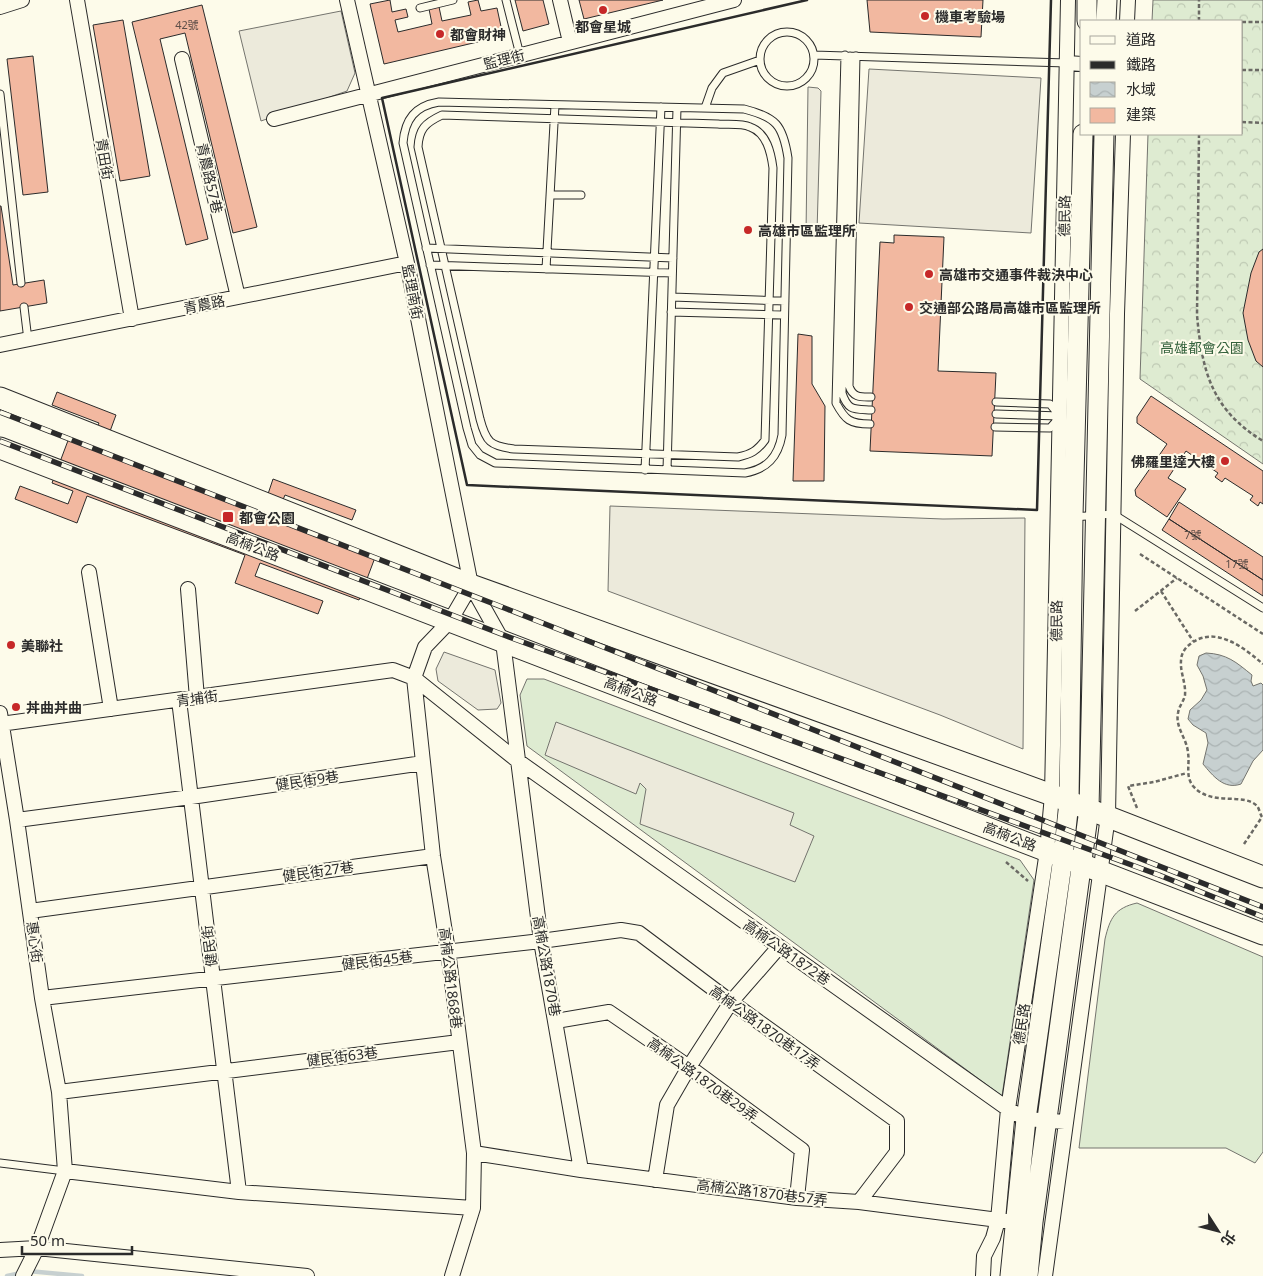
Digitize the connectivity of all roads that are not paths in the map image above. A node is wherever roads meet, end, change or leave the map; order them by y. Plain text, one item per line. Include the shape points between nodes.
1 (22, 0) edge
2 (77, 0) edge
3 (347, 0) edge
4 (453, 0) edge
5 (506, 0) edge
6 (560, 0) edge
7 (734, 0) edge
8 (1068, 0) edge
9 (1087, 0) edge
10 (1107, 0) edge
11 (1128, 0) edge
12 (0, 7) edge
13 (420, 8) dead end
14 (1087, 20) edge
15 (1106, 20) edge
16 (1127, 20) edge
17 (570, 42) junction
18 (520, 55) junction
19 (814, 55) junction
20 (850, 56) junction
21 (182, 59) dead end
22 (760, 60) junction
23 (1067, 63) junction
24 (1080, 64) edge
25 (370, 93) junction
26 (0, 94) edge
27 (555, 105) junction
28 (661, 107) junction
29 (677, 108) junction
30 (705, 108) junction
31 (274, 119) dead end
32 (554, 119) junction
33 (660, 122) junction
34 (676, 123) junction
35 (1084, 135) edge
36 (1104, 135) edge
37 (1123, 135) edge
38 (550, 195) junction
39 (581, 195) dead end
40 (426, 248) junction
41 (441, 249) junction
42 (547, 253) junction
43 (654, 258) junction
44 (672, 258) junction
45 (407, 263) junction
46 (430, 265) junction
47 (445, 266) junction
48 (546, 269) junction
49 (653, 273) junction
50 (672, 273) junction
51 (1071, 275) junction
52 (1109, 275) junction
53 (21, 283) dead end
54 (238, 297) junction
55 (672, 297) junction
56 (769, 300) junction
57 (785, 301) junction
58 (24, 307) dead end
59 (671, 312) junction
60 (769, 315) junction
61 (784, 315) junction
62 (132, 319) junction
63 (28, 340) junction
64 (0, 345) edge
65 (871, 397) dead end
66 (0, 398) edge
67 (996, 402) dead end
68 (871, 410) dead end
69 (996, 414) dead end
70 (1068, 417) junction
71 (870, 424) dead end
72 (995, 427) dead end
73 (0, 448) edge
74 (646, 454) junction
75 (668, 454) junction
76 (645, 470) junction
77 (667, 470) junction
78 (1104, 515) junction
79 (1066, 517) junction
80 (89, 572) dead end
81 (471, 586) junction
82 (188, 589) dead end
83 (1263, 608) edge
84 (450, 621) junction
85 (503, 642) junction
86 (393, 670) joint
87 (414, 678) junction
88 (197, 698) junction
89 (179, 700) junction
90 (111, 709) junction
91 (0, 720) edge
92 (518, 761) junction
93 (423, 763) junction
94 (191, 797) junction
95 (1060, 798) junction
96 (1098, 812) junction
97 (17, 820) junction
98 (433, 856) junction
99 (1063, 857) junction
100 (1100, 871) junction
101 (1263, 877) edge
102 (202, 887) junction
103 (30, 911) junction
104 (1263, 934) edge
105 (541, 941) junction
106 (780, 947) junction
107 (448, 951) junction
108 (213, 979) junction
109 (42, 998) junction
110 (731, 1002) junction
111 (556, 1021) junction
112 (459, 1042) junction
113 (689, 1066) junction
114 (225, 1071) junction
115 (59, 1092) junction
116 (1008, 1109) junction
117 (1026, 1119) junction
118 (1056, 1121) junction
119 (474, 1153) junction
120 (0, 1163) edge
121 (581, 1170) junction
122 (65, 1171) junction
123 (655, 1180) junction
124 (239, 1192) junction
125 (798, 1198) junction
126 (859, 1202) junction
127 (473, 1208) junction
128 (1024, 1222) junction
129 (993, 1238) junction
130 (37, 1248) junction
131 (0, 1250) edge
132 (23, 1276) edge
133 (306, 1276) edge
134 (452, 1276) edge
135 (983, 1276) edge
136 (991, 1276) edge
137 (1010, 1276) edge
138 (1028, 1276) edge
139 (1046, 1276) edge

1 - 12 street
2 - 62 street, 青田街
3 - 25 street, 監理南街
4 - 13 lane
5 - 18 lane
6 - 17 street
7 - 17 street, 監理街
8 - 23 street, 德民路
9 - 14 street
10 - 15 street
11 - 16 street
17 - 18 street, 監理街
18 - 25 street, 監理街
19 - 20 lane
19 - 22 lane via 806,39 789,32 772,36 765,43
19 - 22 lane via 814,64 806,79 790,87 772,82 762,69
20 - 23 lane
20 - 65 lane via 849,386 855,396
20 - 68 lane via 842,393 845,402 854,409
20 - 71 lane via 836,403 850,421
21 - 54 street, 青農路57巷
22 - 30 lane via 723,73 712,88
23 - 24 street
23 - 51 street, 德民路
25 - 31 street, 監理街
25 - 45 street, 監理南街
26 - 53 lane
27 - 28 lane
27 - 32 lane
27 - 40 lane via 439,102 418,109 404,130 403,143
28 - 29 lane
28 - 33 lane
29 - 30 lane
29 - 34 lane
30 - 57 lane via 758,112 770,118 785,138 788,158
32 - 33 lane
32 - 38 lane
32 - 41 lane via 442,115 425,126 419,135 418,147
33 - 34 lane
33 - 43 lane
34 - 44 lane
34 - 56 lane via 750,126 767,142 773,168
35 - 51 street, 德民路
36 - 52 street, 德民路
37 - 52 street, 德民路
38 - 39 lane
38 - 42 lane
40 - 41 lane
40 - 46 lane
41 - 42 lane
41 - 47 lane
42 - 43 lane
42 - 48 lane
43 - 44 lane
43 - 49 lane
44 - 50 lane
45 - 54 street, 青農路
45 - 81 street, 監理南街
46 - 47 lane
46 - 76 lane via 467,428 472,445 480,455 495,463
47 - 48 lane
47 - 74 lane via 480,419 490,442 514,449
48 - 49 lane
49 - 50 lane
49 - 74 lane
50 - 55 lane
51 - 52 street
51 - 70 street, 德民路
52 - 78 street, 德民路
54 - 62 street, 青農路
55 - 56 lane
55 - 59 lane
56 - 57 lane
56 - 60 lane
57 - 61 lane
58 - 63 lane
59 - 60 lane
59 - 75 lane
60 - 61 lane
60 - 75 lane via 765,440 758,450 738,457
61 - 77 lane via 782,436 773,458 764,466 745,473
62 - 63 street, 青農路
63 - 64 street, 青農路
66 - 81 main road
67 - 70 lane via 1050,404
69 - 70 lane
70 - 72 lane via 1050,428
70 - 79 street, 德民路
73 - 84 main road, 高楠公路
74 - 75 lane
74 - 76 lane
75 - 77 lane
76 - 77 lane
78 - 79 lane
78 - 83 lane
78 - 96 street, 德民路
79 - 95 street, 德民路
80 - 90 street
81 - 84 street
81 - 85 street, 監理南街
81 - 95 main road
82 - 88 street
84 - 85 main road, 高楠公路
84 - 87 street via 426,647
85 - 92 street, 高楠公路1870巷
85 - 99 main road, 高楠公路
86 - 87 street, 高楠公路1872巷
86 - 88 street, 青埔街
87 - 92 street, 高楠公路1872巷
87 - 93 street, 高楠公路1868巷
88 - 89 street, 青埔街
89 - 90 street, 青埔街
89 - 94 street, 健民街
90 - 91 street, 青埔街
91 - 97 street, 惠心街
92 - 105 street, 高楠公路1870巷
92 - 106 street, 高楠公路1872巷
93 - 94 street, 健民街9巷
93 - 98 street, 高楠公路1868巷
94 - 97 street, 健民街9巷
94 - 102 street, 健民街
95 - 96 main road
95 - 99 street, 德民路
96 - 99 street, 德民路
96 - 100 street, 德民路
96 - 101 main road
97 - 103 street, 惠心街
98 - 102 street, 健民街27巷
98 - 107 street, 高楠公路1868巷
99 - 100 main road, 高楠公路
99 - 116 street, 德民路
99 - 117 street, 德民路
99 - 118 street, 德民路
100 - 104 main road, 高楠公路
100 - 118 street, 德民路
102 - 103 street, 健民街27巷
102 - 108 street, 健民街
103 - 109 street, 惠心街
105 - 107 street, 健民街45巷
105 - 110 street, 高楠公路1870巷17弄 via 621,930 639,933
105 - 111 street, 高楠公路1870巷
106 - 110 street
106 - 116 street, 高楠公路1872巷
107 - 108 street, 健民街45巷
107 - 112 street, 高楠公路1868巷
108 - 109 street, 健民街45巷
108 - 114 street, 健民街
109 - 115 street, 惠心街
110 - 113 street
110 - 126 street, 高楠公路1870巷17弄 via 897,1121 897,1152
111 - 113 street, 高楠公路1870巷29弄 via 609,1012
111 - 121 street, 高楠公路1870巷
112 - 114 street, 健民街63巷
112 - 119 street, 高楠公路1868巷
113 - 123 street via 668,1105
113 - 125 street, 高楠公路1870巷29弄 via 802,1150
114 - 115 street, 健民街63巷
114 - 124 street, 健民街
115 - 122 street, 惠心街
116 - 117 street, 高楠公路1872巷
116 - 128 street, 德民路
117 - 118 street, 高楠公路1872巷
117 - 128 street, 德民路
118 - 128 street, 德民路
119 - 121 street, 高楠公路1870巷57弄
119 - 127 street, 高楠公路1868巷
120 - 122 lane
121 - 123 street, 高楠公路1870巷57弄
122 - 124 street
122 - 130 street
123 - 125 street, 高楠公路1870巷57弄
124 - 127 street
125 - 126 street, 高楠公路1870巷57弄
126 - 128 street, 高楠公路1870巷57弄
127 - 134 street, 高楠公路1868巷
128 - 129 street, 德民路
128 - 137 street, 德民路
128 - 138 street, 德民路
128 - 139 street
129 - 135 street via 984,1256
129 - 136 street
130 - 131 street
130 - 132 street
130 - 133 street

